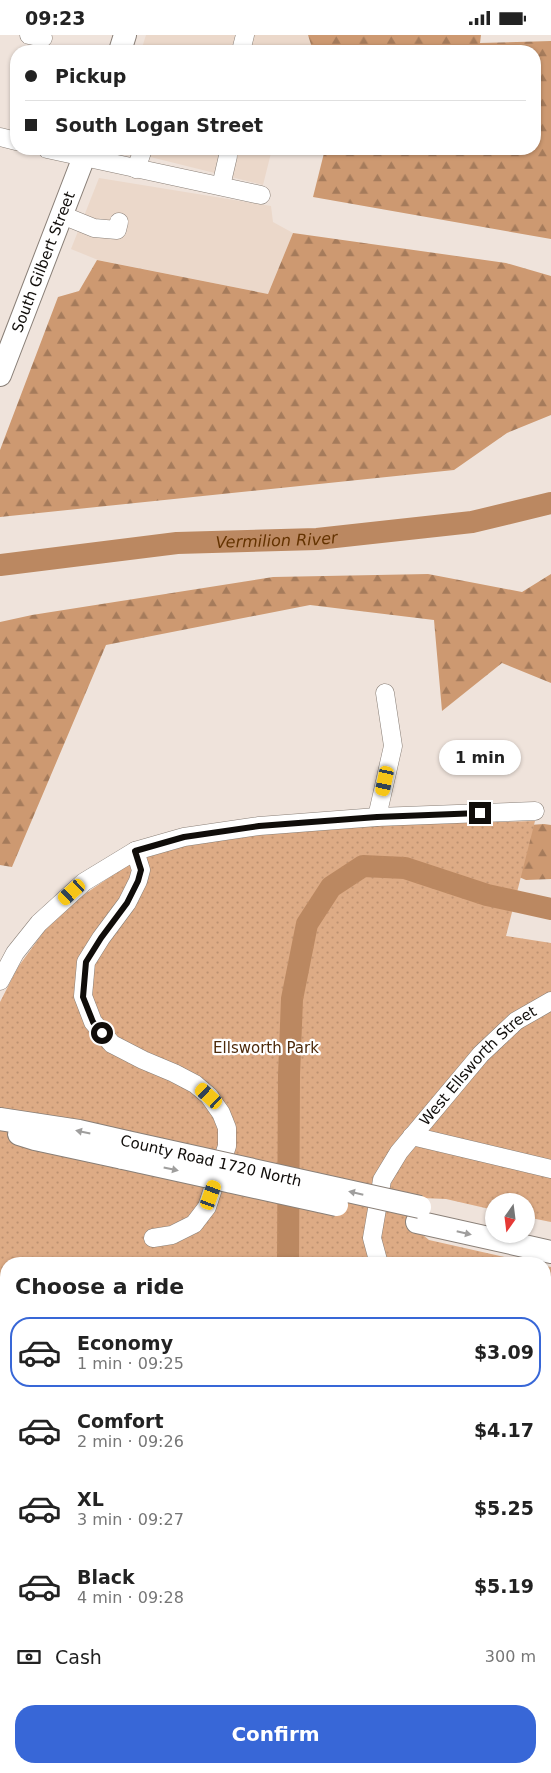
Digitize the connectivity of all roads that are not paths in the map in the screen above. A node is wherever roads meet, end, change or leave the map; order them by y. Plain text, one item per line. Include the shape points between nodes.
1 (84, 155) edge
2 (91, 155) edge
3 (141, 155) edge
4 (223, 155) edge
5 (136, 169) junction
6 (221, 186) junction
7 (261, 195) dead end
8 (62, 215) junction
9 (119, 222) dead end
10 (0, 375) edge
11 (385, 693) dead end
12 (535, 811) dead end
13 (377, 817) junction
14 (135, 851) junction
15 (8, 949) edge
16 (0, 981) edge
17 (551, 1001) edge
18 (0, 1119) edge
19 (0, 1127) edge
20 (412, 1136) junction
21 (125, 1150) junction
22 (551, 1169) edge
23 (418, 1215) junction
24 (485, 1223) edge
25 (535, 1233) edge
26 (551, 1237) edge
27 (153, 1238) dead end
28 (551, 1252) edge
29 (377, 1257) edge

1 - 8 main road, South Gilbert Street
2 - 5 street
3 - 5 street
4 - 6 street
5 - 6 street
6 - 7 street
8 - 9 street via 94,229 117,230
8 - 10 main road, South Gilbert Street
11 - 13 street via 392,746
12 - 13 street
13 - 14 street via 259,826 184,837
14 - 15 street via 84,882
14 - 27 street via 141,870 138,881 127,903 86,962 83,997 93,1022 112,1044 195,1084 209,1096 227,1128 227,1146 207,1207 194,1224 172,1235
15 - 16 street
17 - 20 street, West Ellsworth Street via 516,1021 481,1054
21 -> 18 main road, County Road 1720 North via 79,1131
19 - 21 main road, County Road 1720 North via 35,1139
20 - 22 street, West Ellsworth Street
20 - 29 street, West Ellsworth Street via 382,1181 372,1238
21 - 23 main road, County Road 1720 North, bridge
23 - 24 main road
23 -> 28 main road
25 - 26 main road

